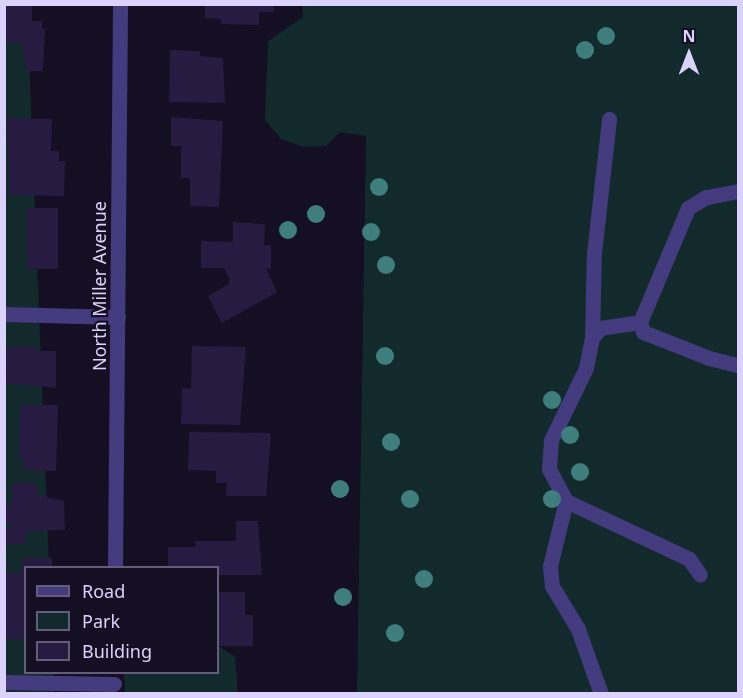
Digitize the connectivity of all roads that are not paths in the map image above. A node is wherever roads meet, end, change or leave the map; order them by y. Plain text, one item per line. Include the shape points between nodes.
1 (120, 4) edge
2 (609, 119) dead end
3 (738, 191) edge
4 (4, 314) edge
5 (118, 317) junction
6 (640, 322) junction
7 (592, 338) junction
8 (738, 365) edge
9 (566, 501) junction
10 (115, 566) edge
11 (700, 575) dead end
12 (4, 682) edge
13 (114, 683) edge
14 (601, 693) edge

1 - 5 street, North Miller Avenue
2 - 7 street via 592,273
3 - 6 street via 706,198 688,208
4 - 5 street
5 - 10 street, North Miller Avenue
6 - 7 street via 600,328
6 - 8 street via 643,332
7 - 9 street via 586,368 551,440 549,469
9 - 11 street via 689,559
9 - 14 street via 550,566 552,586 578,629
12 - 13 street

